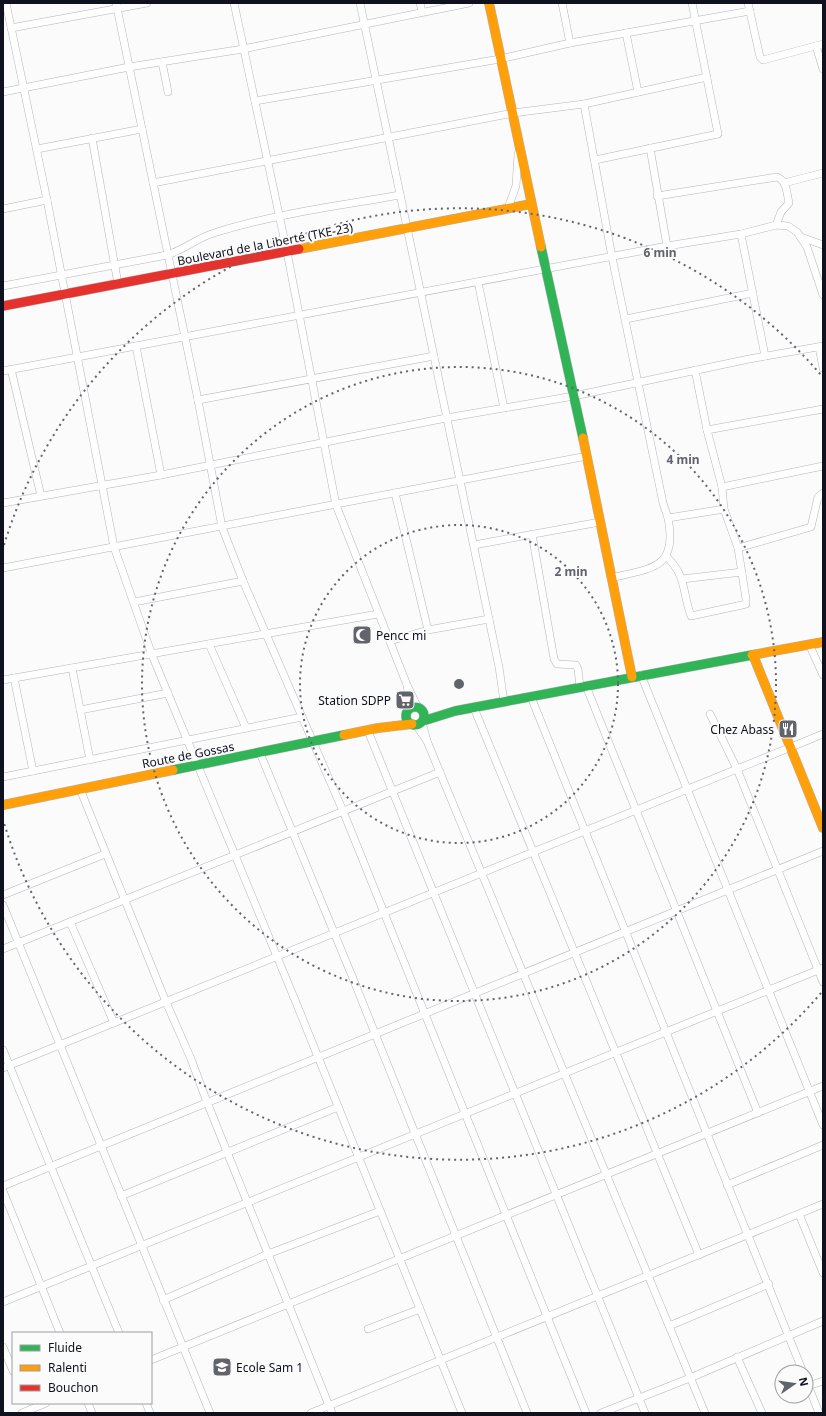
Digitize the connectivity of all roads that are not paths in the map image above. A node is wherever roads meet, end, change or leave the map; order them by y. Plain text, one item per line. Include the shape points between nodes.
1 (6, 3) edge
2 (147, 3) edge
3 (234, 3) edge
4 (360, 3) edge
5 (420, 3) edge
6 (469, 3) edge
7 (489, 3) edge
8 (562, 3) edge
9 (692, 3) edge
10 (116, 6) edge
11 (749, 7) edge
12 (422, 12) junction
13 (696, 20) junction
14 (364, 24) junction
15 (11, 28) junction
16 (626, 33) junction
17 (570, 43) junction
18 (819, 45) edge
19 (243, 49) junction
20 (500, 59) junction
21 (162, 62) junction
22 (129, 67) junction
23 (823, 69) edge
24 (707, 77) junction
25 (376, 79) junction
26 (24, 88) junction
27 (3, 92) edge
28 (168, 92) dead end
29 (638, 92) junction
30 (255, 101) junction
31 (584, 104) junction
32 (512, 113) junction
33 (142, 129) junction
34 (388, 136) junction
35 (92, 138) junction
36 (518, 146) junction
37 (650, 148) junction
38 (36, 149) junction
39 (267, 160) junction
40 (595, 160) junction
41 (823, 173) edge
42 (153, 182) junction
43 (784, 183) junction
44 (400, 195) junction
45 (657, 196) junction
46 (47, 200) junction
47 (531, 204) junction
48 (508, 208) junction
49 (3, 209) edge
50 (278, 216) junction
51 (776, 225) junction
52 (407, 229) junction
53 (741, 234) junction
54 (800, 236) junction
55 (823, 245) edge
56 (667, 246) junction
57 (287, 252) junction
58 (167, 255) junction
59 (612, 257) junction
60 (116, 265) junction
61 (546, 269) junction
62 (172, 274) junction
63 (60, 275) junction
64 (478, 282) junction
65 (118, 284) junction
66 (3, 286) edge
67 (419, 292) junction
68 (65, 294) junction
69 (753, 294) junction
70 (823, 295) edge
71 (3, 306) edge
72 (299, 315) junction
73 (626, 319) junction
74 (184, 337) junction
75 (136, 346) junction
76 (821, 346) edge
77 (434, 356) junction
78 (764, 356) junction
79 (76, 357) junction
80 (823, 368) edge
81 (11, 369) junction
82 (695, 370) junction
83 (3, 371) edge
84 (311, 378) junction
85 (638, 382) junction
86 (574, 396) junction
87 (198, 400) junction
88 (504, 408) junction
89 (823, 409) edge
90 (446, 418) junction
91 (707, 430) junction
92 (324, 443) junction
93 (587, 456) junction
94 (210, 465) junction
95 (823, 466) edge
96 (161, 474) junction
97 (460, 481) junction
98 (102, 485) junction
99 (722, 487) junction
100 (395, 493) junction
101 (823, 493) edge
102 (41, 496) junction
103 (3, 503) edge
104 (336, 505) junction
105 (724, 509) junction
106 (668, 518) junction
107 (600, 522) junction
108 (222, 526) junction
109 (532, 534) junction
110 (474, 545) junction
111 (114, 547) junction
112 (738, 548) junction
113 (667, 557) junction
114 (3, 568) edge
115 (742, 572) junction
116 (611, 578) junction
117 (682, 579) junction
118 (243, 581) junction
119 (134, 602) junction
120 (378, 614) junction
121 (489, 619) junction
122 (428, 630) junction
123 (266, 633) junction
124 (390, 640) junction
125 (823, 642) edge
126 (209, 644) junction
127 (809, 644) junction
128 (152, 655) junction
129 (753, 655) junction
130 (72, 668) junction
131 (823, 675) edge
132 (637, 676) junction
133 (14, 678) junction
134 (3, 680) edge
135 (583, 686) junction
136 (168, 693) junction
137 (531, 697) junction
138 (504, 702) junction
139 (474, 708) junction
140 (80, 710) junction
141 (710, 714) dead end
142 (302, 717) junction
143 (416, 717) junction
144 (246, 728) junction
145 (368, 731) junction
146 (823, 734) edge
147 (187, 740) junction
148 (313, 743) junction
149 (790, 747) junction
150 (260, 753) junction
151 (90, 760) junction
152 (197, 766) junction
153 (737, 769) junction
154 (32, 771) junction
155 (440, 772) junction
156 (3, 777) edge
157 (687, 789) junction
158 (80, 790) junction
159 (392, 791) junction
160 (3, 805) edge
161 (635, 810) junction
162 (343, 811) junction
163 (823, 828) edge
164 (292, 831) junction
165 (585, 831) junction
166 (823, 851) edge
167 (533, 852) junction
168 (105, 854) junction
169 (235, 854) junction
170 (778, 870) junction
171 (482, 873) junction
172 (728, 890) junction
173 (434, 892) junction
174 (3, 895) edge
175 (125, 900) junction
176 (3, 905) edge
177 (676, 911) junction
178 (384, 913) junction
179 (70, 922) junction
180 (625, 932) junction
181 (334, 933) junction
182 (18, 943) junction
183 (3, 949) edge
184 (575, 952) junction
185 (277, 956) junction
186 (821, 969) edge
187 (523, 973) junction
188 (823, 982) edge
189 (768, 990) junction
190 (475, 993) junction
191 (166, 1002) junction
192 (717, 1011) junction
193 (425, 1014) junction
194 (114, 1023) junction
195 (666, 1032) junction
196 (375, 1034) junction
197 (60, 1046) junction
198 (3, 1050) edge
199 (616, 1053) junction
200 (318, 1057) junction
201 (6, 1067) edge
202 (564, 1074) junction
203 (823, 1086) edge
204 (810, 1092) junction
205 (515, 1094) junction
206 (207, 1102) junction
207 (338, 1107) junction
208 (758, 1113) junction
209 (465, 1114) junction
210 (823, 1125) edge
211 (415, 1134) junction
212 (707, 1134) junction
213 (823, 1145) edge
214 (100, 1146) junction
215 (227, 1152) junction
216 (657, 1154) junction
217 (358, 1158) junction
218 (51, 1166) junction
219 (606, 1175) junction
220 (727, 1185) junction
221 (3, 1186) edge
222 (3, 1192) edge
223 (556, 1195) junction
224 (121, 1196) junction
225 (247, 1203) junction
226 (823, 1204) edge
227 (380, 1211) junction
228 (799, 1214) junction
229 (506, 1215) junction
230 (747, 1235) junction
231 (456, 1236) junction
232 (141, 1245) junction
233 (268, 1254) junction
234 (699, 1255) junction
235 (399, 1259) junction
236 (92, 1266) junction
237 (823, 1273) edge
238 (648, 1276) junction
239 (769, 1284) junction
240 (41, 1287) junction
241 (598, 1296) junction
242 (163, 1300) junction
243 (3, 1302) edge
244 (288, 1304) junction
245 (420, 1309) junction
246 (548, 1316) junction
247 (823, 1322) edge
248 (669, 1326) junction
249 (368, 1329) dead end
250 (60, 1332) edge
251 (119, 1332) edge
252 (790, 1335) junction
253 (496, 1338) junction
254 (3, 1347) edge
255 (182, 1347) junction
256 (737, 1357) junction
257 (152, 1360) edge
258 (440, 1360) junction
259 (800, 1364) edge
260 (12, 1369) edge
261 (690, 1378) junction
262 (638, 1397) junction
263 (814, 1400) edge
264 (43, 1404) edge
265 (329, 1405) junction
266 (29, 1409) edge
267 (460, 1412) edge
268 (22, 1413) edge
269 (210, 1413) edge
270 (311, 1413) edge
271 (332, 1413) edge
272 (527, 1413) edge
273 (586, 1413) edge
274 (601, 1413) edge
275 (645, 1413) edge
276 (705, 1413) edge
277 (762, 1413) edge
278 (819, 1413) edge

1 - 15 street
2 - 10 street
3 - 19 street
4 - 14 street
5 - 12 street
6 - 12 street
7 - 20 street
8 - 17 street
9 - 13 street
10 - 15 street
10 - 22 street
11 - 13 street
11 - 18 street via 760,57 763,60
12 - 14 street
13 - 16 street
13 - 24 street
14 - 19 street
14 - 25 street
15 - 26 street
16 - 17 street
16 - 29 street
17 - 20 street
18 - 23 street
19 - 21 street
19 - 30 street
20 - 25 street
20 - 32 street
21 - 22 street
21 - 28 street
22 - 26 street
22 - 33 street
24 - 29 street
24 - 37 street via 718,134
25 - 30 street
25 - 34 street
26 - 27 street
26 - 38 street
29 - 31 street
30 - 39 street
31 - 32 street
31 - 40 street
32 - 34 street
32 - 36 street
33 - 35 street
33 - 42 street
34 - 39 street
34 - 44 street
35 - 38 street
35 - 60 street
36 - 47 street
36 - 48 street via 516,186
37 - 40 street
37 - 45 street
38 - 46 street
39 - 42 street
39 - 50 street
40 - 59 street
41 - 43 street
42 - 58 street
43 - 45 street via 777,177
43 - 51 street via 789,203 781,212
44 - 50 street
44 - 52 street
45 - 56 street
46 - 49 street
46 - 63 street
47 - 48 street, Boulevard de la Liberté (TKE-23)
47 - 61 street
48 - 52 street, Boulevard de la Liberté (TKE-23)
50 - 57 street
50 - 58 street via 204,236
51 - 53 street
51 - 54 street via 788,226
52 - 57 street, Boulevard de la Liberté (TKE-23)
52 - 67 street
53 - 56 street
53 - 69 street
54 - 55 street
54 - 70 street via 808,247
56 - 59 street
57 - 62 street, Boulevard de la Liberté (TKE-23)
57 - 72 street
58 - 60 street
58 - 62 street
59 - 61 street
59 - 73 street
60 - 63 street
60 - 65 street
61 - 64 street
61 - 86 street
62 - 65 street, Boulevard de la Liberté (TKE-23)
62 - 74 street
63 - 66 street
63 - 68 street
64 - 67 street
64 - 88 street
65 - 68 street, Boulevard de la Liberté (TKE-23)
67 - 72 street
67 - 77 street
68 - 71 street, Boulevard de la Liberté (TKE-23)
68 - 79 street
69 - 73 street
69 - 78 street
72 - 74 street
72 - 84 street
73 - 85 street
74 - 75 street
74 - 87 street
75 - 79 street
75 - 96 street
76 - 78 street
76 - 80 street
77 - 84 street
77 - 90 street
78 - 82 street
79 - 81 street
79 - 98 street
81 - 83 street
81 - 102 street
82 - 85 street
82 - 91 street
84 - 87 street
84 - 92 street
85 - 86 street
85 - 106 street
86 - 88 street
86 - 93 street
87 - 94 street
88 - 90 street
89 - 91 street
90 - 92 street
90 - 97 street
91 - 99 street
92 - 94 street
92 - 104 street
93 - 97 street
93 - 107 street
94 - 96 street
94 - 108 street
95 - 99 street
96 - 98 street
97 - 100 street
97 - 110 street
98 - 102 street
98 - 111 street
99 - 105 street
100 - 104 street
100 - 122 street
101 - 112 street via 818,497 811,527
102 - 103 street
104 - 108 street
104 - 120 street
105 - 106 street
105 - 112 street
106 - 113 street via 671,532
107 - 109 street
107 - 116 street
108 - 111 street
108 - 118 street
109 - 110 street
109 - 135 street via 554,659 557,664 576,666
110 - 121 street
111 - 114 street
111 - 119 street
112 - 115 street
113 - 116 street via 658,565 645,570
113 - 117 street via 677,567
115 - 117 street
115 - 117 street via 746,604 694,616 691,616
116 - 132 street
118 - 119 street
118 - 123 street
119 - 128 street
120 - 123 street
120 - 124 street
121 - 122 street
121 - 138 street
122 - 124 street
123 - 126 street
123 - 142 street
124 - 143 street
125 - 127 street, Route de Gossas
126 - 128 street
126 - 144 street
127 - 129 street, Route de Gossas
127 - 131 street
128 - 130 street
128 - 136 street
129 - 132 street, Route de Gossas
129 - 149 street
130 - 133 street
130 - 140 street
132 - 135 street, Route de Gossas
132 - 157 street
133 - 134 street
133 - 154 street
135 - 137 street, Route de Gossas
135 - 161 street
136 - 140 street
136 - 147 street
137 - 138 street, Route de Gossas
137 - 165 street
138 - 139 street, Route de Gossas
139 - 143 street, Route de Gossas
139 - 167 street
140 - 151 street
141 - 153 street
142 - 144 street
142 - 148 street
143 - 145 street, Route de Gossas
143 - 155 street
144 - 147 street
145 - 148 street, Route de Gossas
145 - 159 street
146 - 149 street
147 - 151 street
147 - 152 street
148 - 150 street, Route de Gossas
148 - 162 street
149 - 153 street
149 - 163 street
150 - 152 street, Route de Gossas
150 - 164 street
151 - 154 street
152 - 158 street, Route de Gossas
152 - 169 street
153 - 157 street
153 - 170 street
154 - 156 street
155 - 159 street
155 - 171 street
157 - 161 street
157 - 172 street
158 - 160 street, Route de Gossas
158 - 168 street
159 - 162 street
159 - 173 street
161 - 165 street
161 - 177 street
162 - 164 street
162 - 178 street
164 - 169 street
164 - 181 street
165 - 167 street
165 - 180 street
166 - 170 street
167 - 171 street
167 - 184 street
168 - 174 street
168 - 175 street
169 - 175 street
169 - 185 street
170 - 172 street
170 - 186 street
171 - 173 street
171 - 187 street
172 - 177 street
172 - 189 street
173 - 178 street
173 - 190 street
175 - 179 street
175 - 191 street
176 - 182 street
177 - 180 street
177 - 192 street
178 - 181 street
178 - 193 street
179 - 182 street
179 - 194 street
180 - 184 street
180 - 195 street
181 - 185 street
181 - 196 street
182 - 183 street
182 - 197 street
184 - 187 street
184 - 199 street
185 - 191 street
185 - 200 street
186 - 188 street
186 - 189 street
187 - 190 street
187 - 202 street
189 - 192 street
189 - 204 street
190 - 193 street
190 - 205 street
191 - 194 street
191 - 206 street via 192,1059
192 - 195 street
192 - 208 street
193 - 196 street
193 - 209 street
194 - 197 street
195 - 199 street
195 - 212 street
196 - 200 street
196 - 211 street
197 - 201 street
197 - 214 street
198 - 201 street
199 - 202 street
199 - 216 street
200 - 206 street
200 - 207 street
201 - 218 street
202 - 205 street
202 - 219 street
203 - 204 street
204 - 208 street
204 - 210 street
205 - 209 street
205 - 223 street
206 - 214 street
206 - 215 street
207 - 215 street
207 - 217 street
208 - 212 street
209 - 211 street
209 - 229 street
211 - 217 street
211 - 231 street
212 - 216 street
212 - 220 street
213 - 220 street
214 - 218 street
214 - 224 street
215 - 224 street
215 - 225 street
216 - 219 street
216 - 234 street
217 - 225 street
217 - 227 street
218 - 221 street
218 - 236 street
219 - 223 street
219 - 238 street
220 - 230 street
222 - 240 street
223 - 229 street
223 - 241 street
224 - 232 street
225 - 232 street
225 - 233 street
226 - 228 street
227 - 233 street
227 - 235 street
228 - 230 street
228 - 237 street
229 - 231 street
229 - 246 street
230 - 234 street
230 - 239 street
231 - 235 street
231 - 253 street
232 - 236 street
232 - 242 street
233 - 242 street
233 - 244 street
234 - 238 street
235 - 244 street
235 - 245 street
236 - 240 street
236 - 251 street
238 - 241 street
238 - 248 street
239 - 248 street
239 - 252 street
240 - 243 street
240 - 250 street
241 - 246 street
241 - 262 street
242 - 255 street
244 - 255 street
244 - 265 street
245 - 249 street
245 - 258 street
246 - 253 street
246 - 273 street
247 - 252 street
248 - 261 street
252 - 256 street
252 - 259 street
253 - 258 street
253 - 272 street
254 - 260 street
255 - 257 street
255 - 269 street
256 - 261 street
256 - 277 street
258 - 265 street
258 - 267 street
261 - 262 street
261 - 276 street
262 - 274 street
262 - 275 street
263 - 278 street
264 - 266 street
265 - 270 street
265 - 271 street
266 - 268 street

